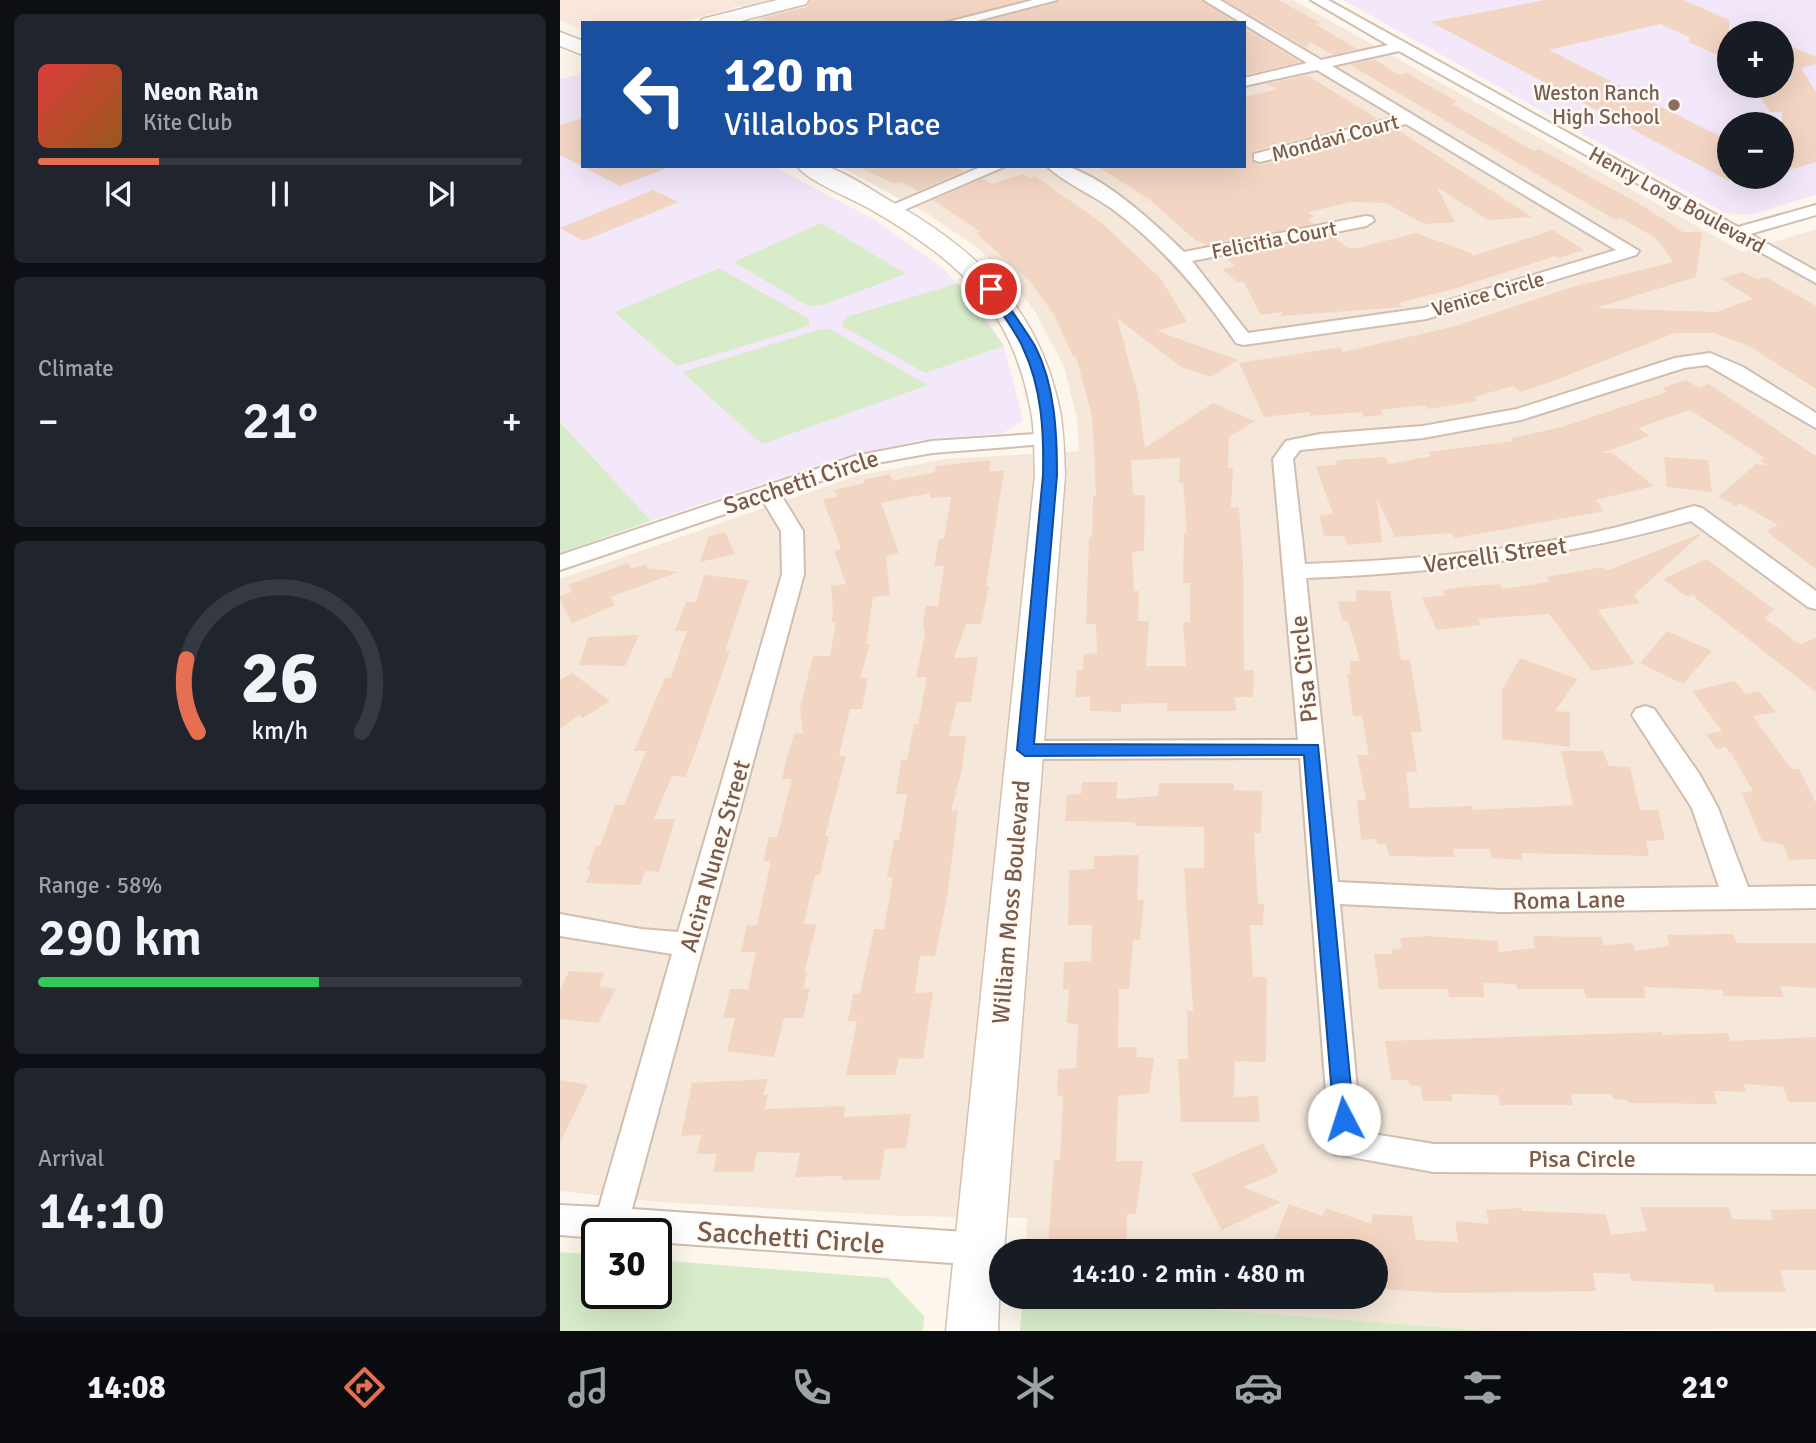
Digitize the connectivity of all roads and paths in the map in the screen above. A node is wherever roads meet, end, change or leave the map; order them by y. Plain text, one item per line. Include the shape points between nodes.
1 (799, 0) edge
2 (1050, 0) edge
3 (1211, 0) edge
4 (1318, 0) edge
5 (717, 21) edge
6 (960, 21) edge
7 (560, 38) edge
8 (1402, 46) junction
9 (578, 57) edge
10 (1322, 65) junction
11 (1246, 82) edge
12 (1410, 118) junction
13 (1259, 157) dead end
14 (812, 168) edge
15 (994, 168) edge
16 (1058, 168) edge
17 (891, 209) junction
18 (1816, 209) edge
19 (1366, 221) dead end
20 (1736, 233) junction
21 (1181, 258) junction
22 (1816, 278) edge
23 (1816, 422) edge
24 (1051, 439) junction
25 (768, 491) junction
26 (560, 563) edge
27 (1293, 571) junction
28 (1816, 602) edge
29 (1645, 715) dead end
30 (1025, 750) junction
31 (1312, 750) junction
32 (1323, 892) junction
33 (1737, 897) junction
34 (1816, 897) edge
35 (560, 925) edge
36 (690, 944) junction
37 (1816, 1159) edge
38 (612, 1218) edge
39 (560, 1220) edge
40 (581, 1221) edge
41 (672, 1227) edge
42 (979, 1249) junction
43 (972, 1331) edge

1 - 5 street
2 - 6 street
3 - 10 street, Venice Circle
4 - 8 street, Henry Long Boulevard
7 - 9 street
8 - 10 street
8 - 20 street, Henry Long Boulevard
10 - 11 street
10 - 12 street, Venice Circle
12 - 13 street, Mondavi Court
12 - 21 street, Venice Circle via 1630,251 1426,313 1243,339
14 - 17 street, William Moss Boulevard
15 - 17 street
16 - 21 street, Venice Circle via 1121,206
17 - 24 street, William Moss Boulevard via 963,260 1001,300 1030,348
18 - 20 street
19 - 21 street, Felicitia Court
20 - 22 street, Henry Long Boulevard
23 - 27 street, Pisa Circle via 1710,359 1682,362 1509,417 1293,446 1283,459
24 - 25 street, Sacchetti Circle via 896,453
24 - 30 street, William Moss Boulevard
25 - 26 street, Sacchetti Circle
25 - 36 street, Alcira Nunez Street via 792,531 793,574
27 - 28 street, Vercelli Street via 1396,568 1489,558 1617,535 1694,513
27 - 31 street, Pisa Circle
29 - 33 street via 1705,808
30 - 31 street
30 - 42 street, William Moss Boulevard
31 - 32 street, Pisa Circle
32 - 33 street, Roma Lane via 1500,901
32 - 37 street, Pisa Circle via 1346,1144 1434,1158
33 - 34 street, Roma Lane
35 - 36 street
36 - 38 street, Alcira Nunez Street
39 - 40 street, Sacchetti Circle
41 - 42 street, Sacchetti Circle
42 - 43 street, William Moss Boulevard

